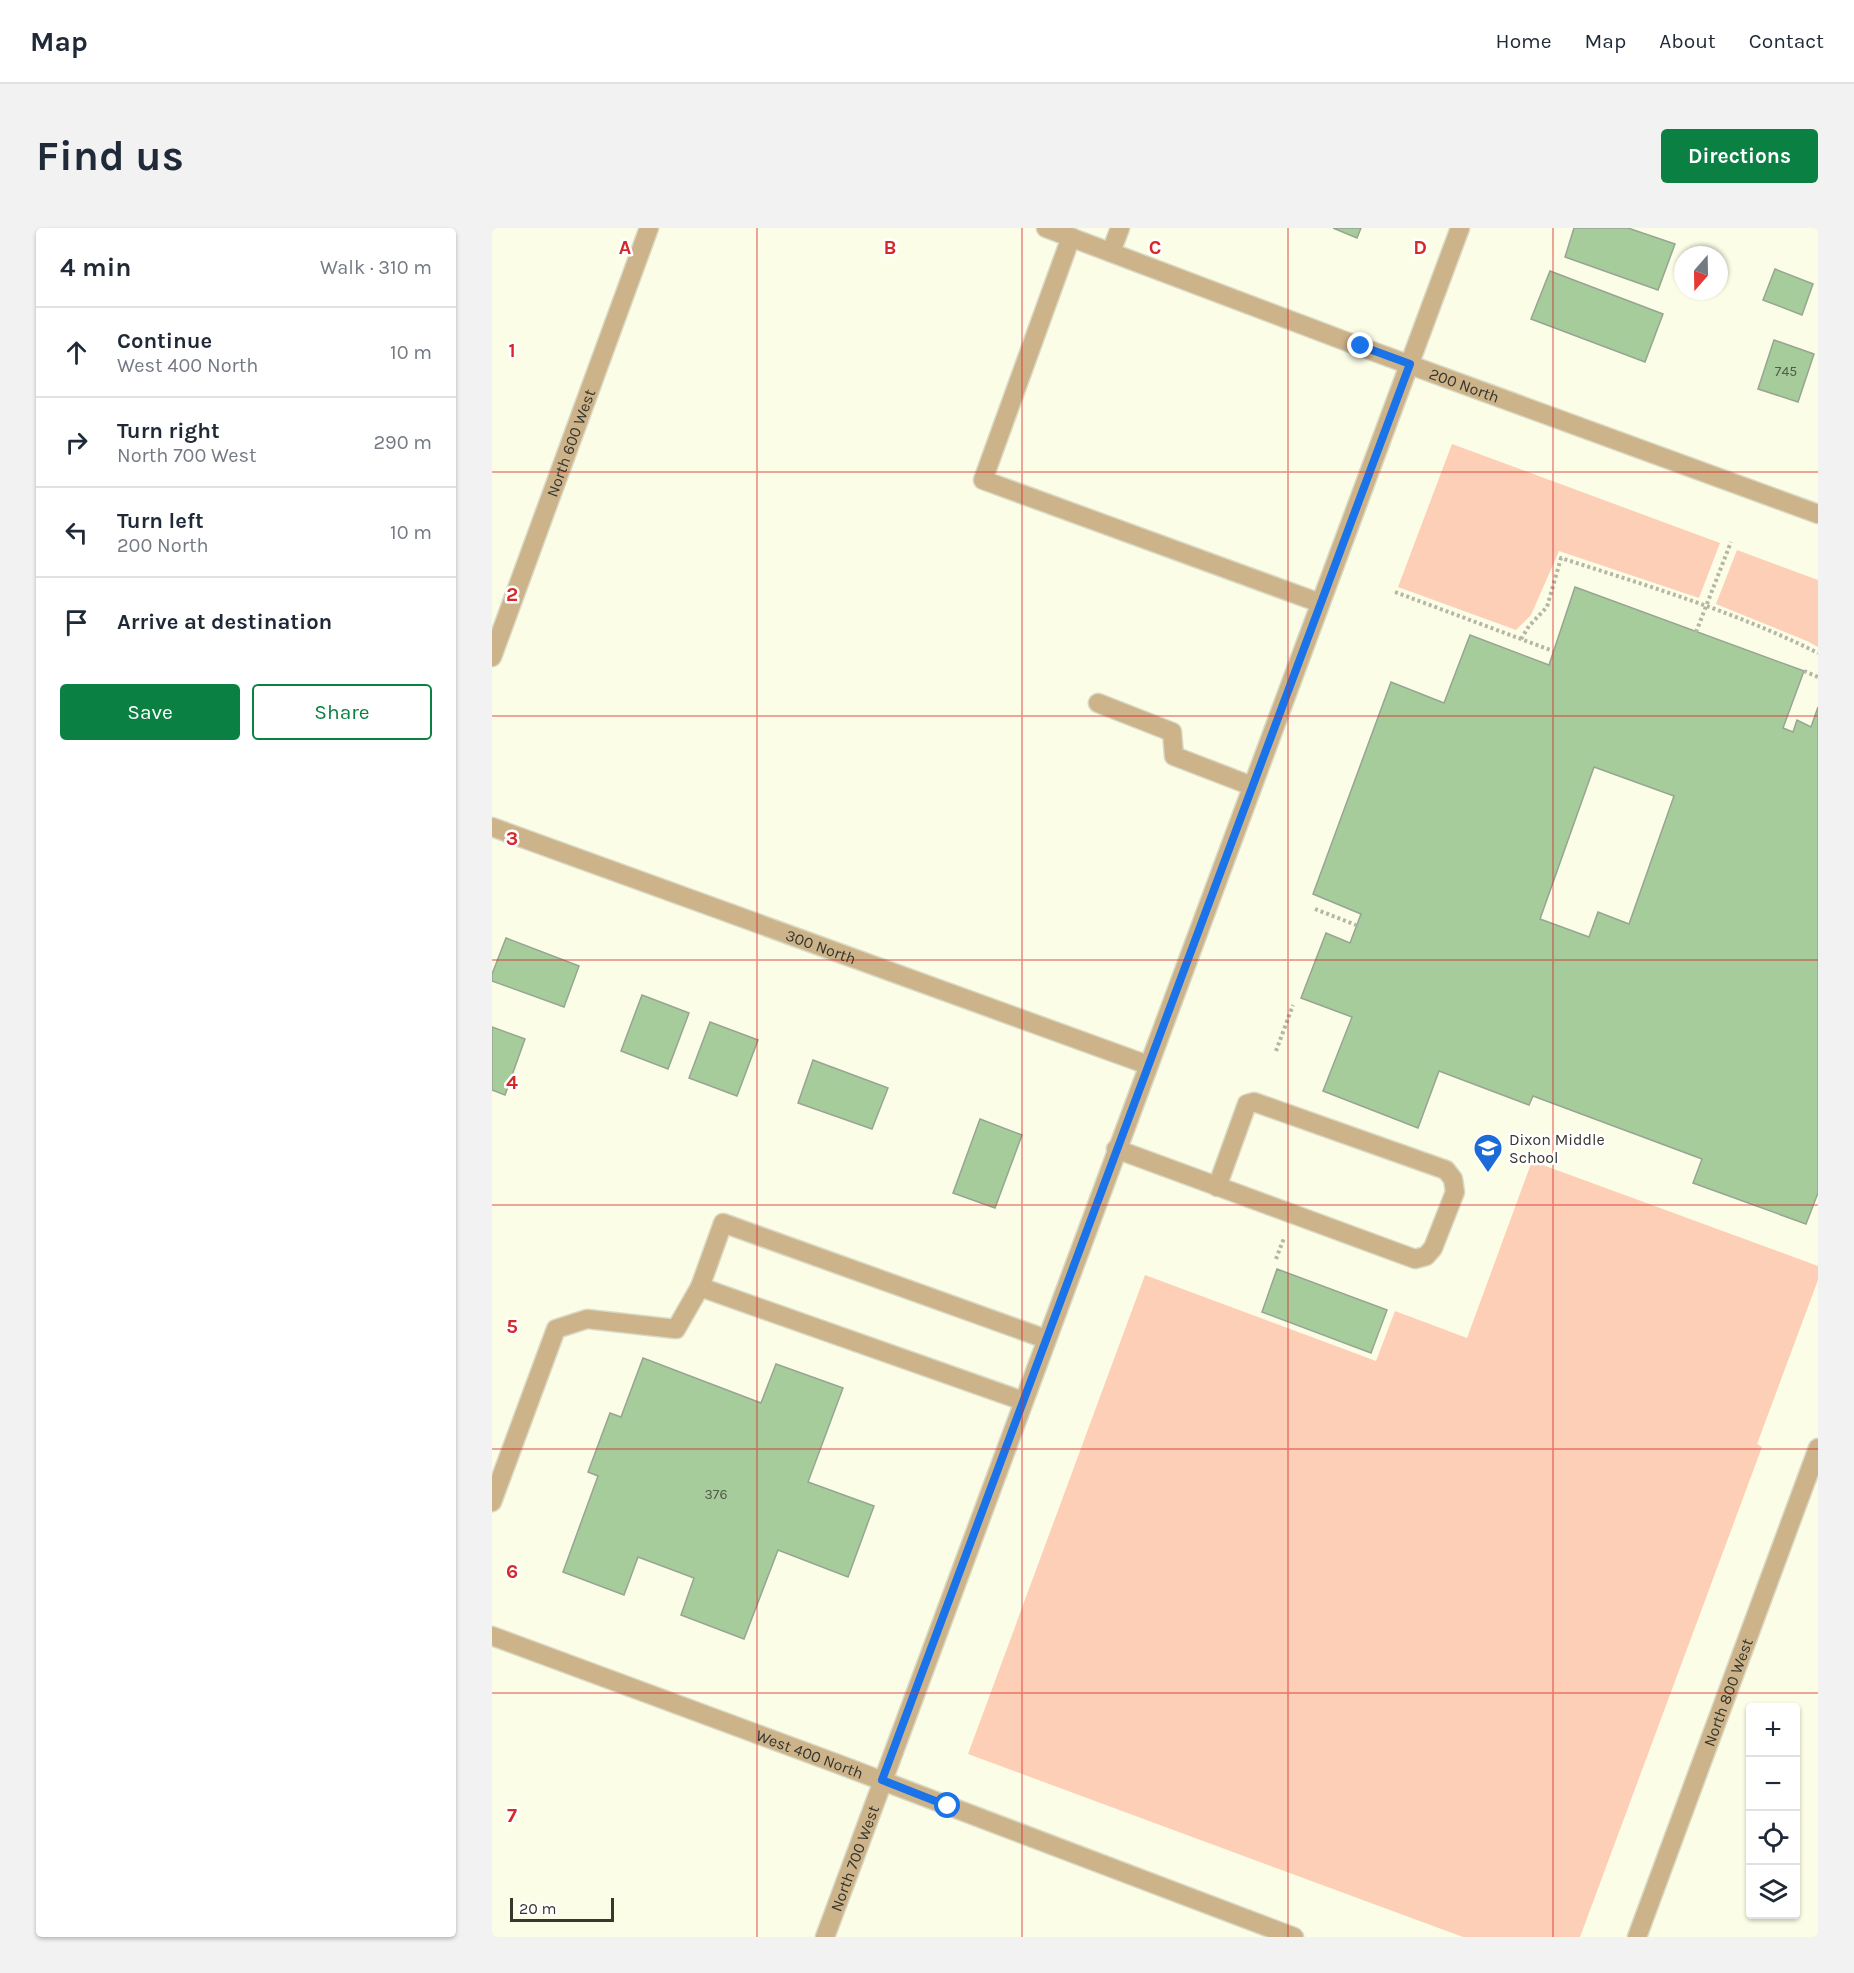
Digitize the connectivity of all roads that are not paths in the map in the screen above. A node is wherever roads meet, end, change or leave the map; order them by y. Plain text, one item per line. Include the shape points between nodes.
1 (650, 228) edge
2 (1046, 228) edge
3 (1120, 228) edge
4 (1460, 228) edge
5 (1071, 237) junction
6 (1111, 252) junction
7 (1410, 364) junction
8 (1818, 513) edge
9 (1320, 603) junction
10 (492, 657) edge
11 (1098, 703) dead end
12 (1252, 786) junction
13 (492, 827) edge
14 (1148, 1065) junction
15 (1116, 1149) junction
16 (1217, 1187) junction
17 (700, 1287) junction
18 (1046, 1339) junction
19 (1023, 1401) junction
20 (1818, 1448) edge
21 (492, 1502) edge
22 (492, 1636) edge
23 (882, 1780) junction
24 (825, 1937) edge
25 (1294, 1937) edge
26 (1637, 1937) edge

1 - 10 street, North 600 West
2 - 5 street, 200 North
3 - 6 street
4 - 7 street, North 700 West
5 - 6 street, 200 North
5 - 9 street via 983,480
6 - 7 street, 200 North
7 - 8 street, 200 North
7 - 9 street, North 700 West
9 - 12 street, North 700 West
11 - 12 street via 1172,732 1174,756
12 - 14 street, North 700 West
13 - 14 street, 300 North
14 - 15 street, North 700 West
15 - 16 street
15 - 18 street, North 700 West
16 - 16 street via 1415,1259 1426,1256 1433,1248 1455,1192 1453,1179 1446,1170 1254,1102 1247,1104
17 - 18 street via 723,1223
17 - 19 street
17 - 21 street via 676,1329 587,1319 556,1329
18 - 19 street, North 700 West
19 - 23 street, North 700 West
20 - 26 street, North 800 West
22 - 23 street, West 400 North
23 - 24 street, North 700 West
23 - 25 street, West 400 North

